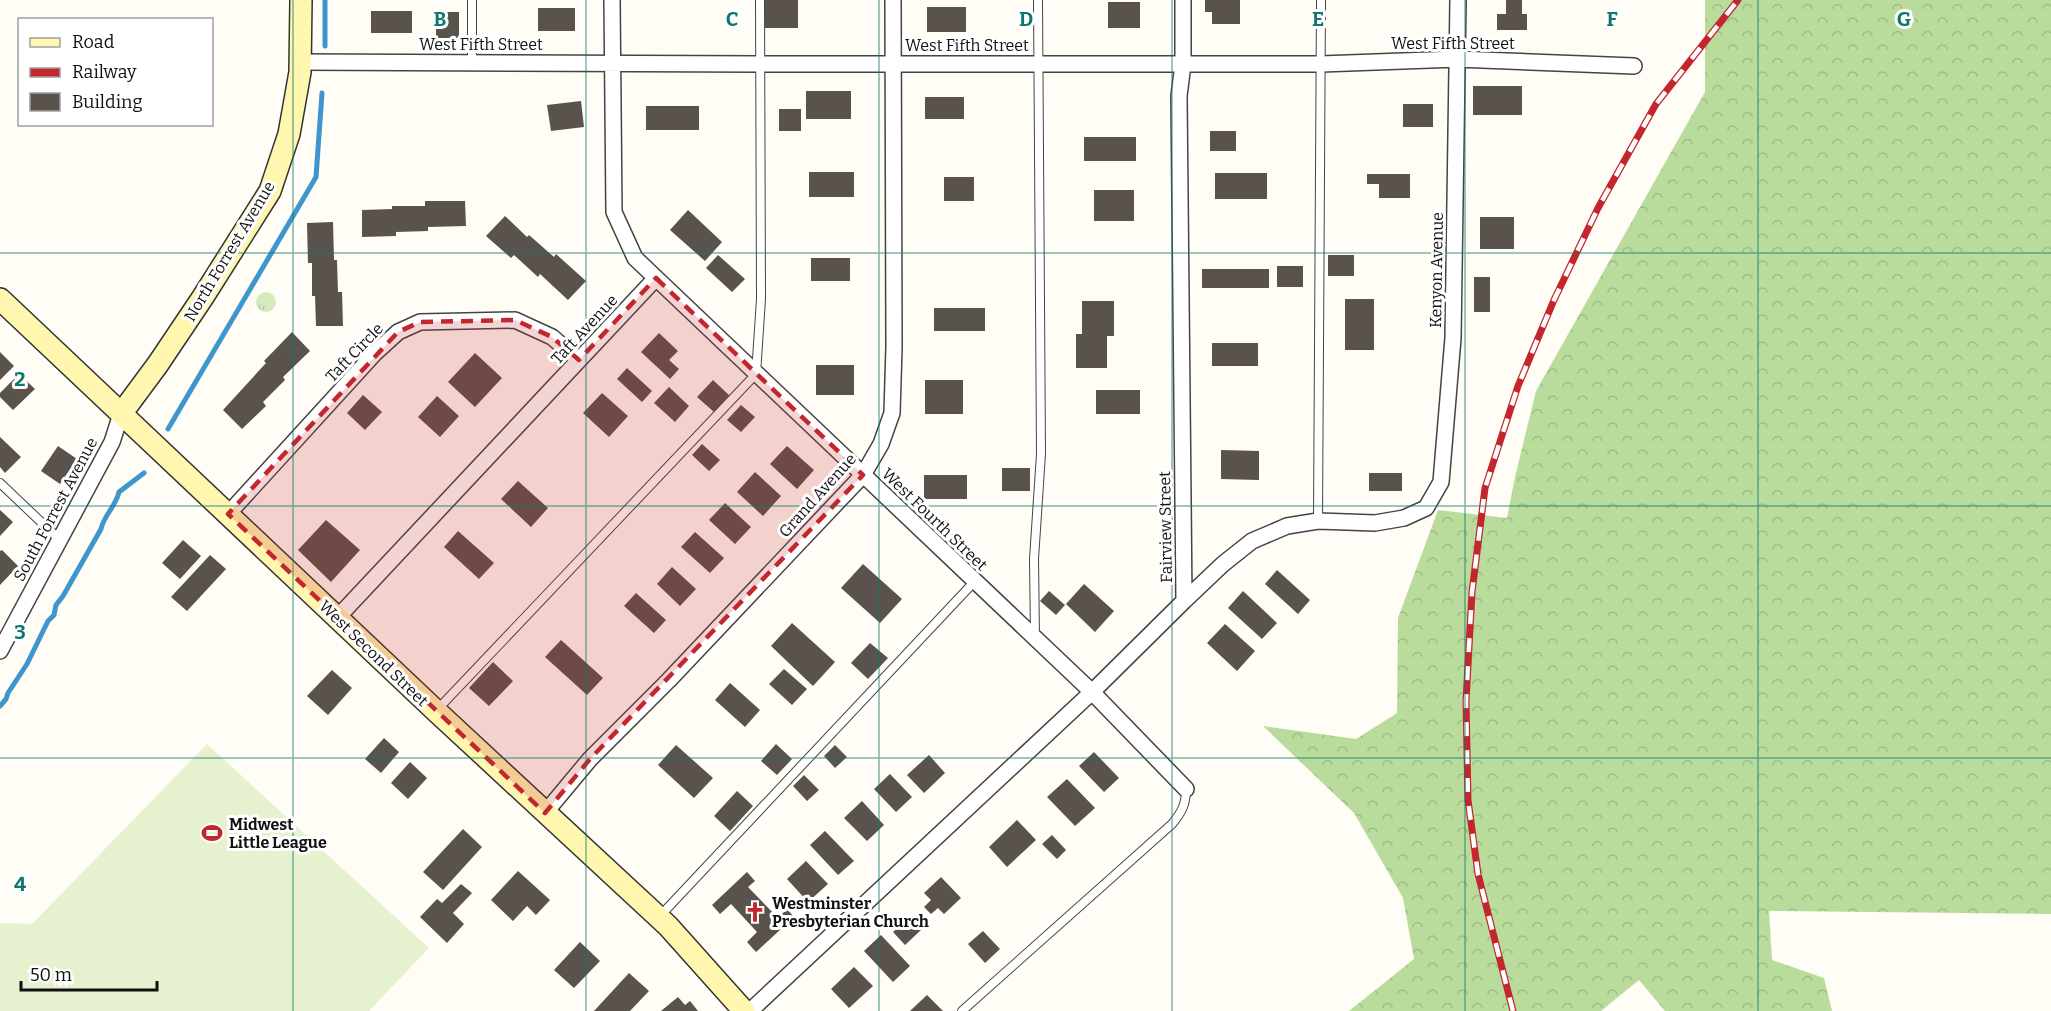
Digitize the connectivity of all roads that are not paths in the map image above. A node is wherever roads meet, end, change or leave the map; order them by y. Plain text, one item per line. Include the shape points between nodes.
1 (301, 0) edge
2 (472, 0) edge
3 (612, 0) edge
4 (760, 0) edge
5 (893, 0) edge
6 (1038, 0) edge
7 (1183, 0) edge
8 (1321, 0) edge
9 (1458, 0) edge
10 (1457, 59) junction
11 (300, 62) junction
12 (472, 62) junction
13 (611, 63) junction
14 (893, 63) junction
15 (1039, 63) junction
16 (760, 64) junction
17 (1184, 64) junction
18 (1321, 64) junction
19 (1634, 66) dead end
20 (656, 278) junction
21 (0, 299) edge
22 (579, 360) junction
23 (756, 374) junction
24 (121, 414) junction
25 (863, 475) junction
26 (0, 483) edge
27 (228, 514) junction
28 (1318, 522) junction
29 (59, 539) junction
30 (975, 581) junction
31 (1184, 602) junction
32 (338, 617) junction
33 (1035, 638) junction
34 (0, 651) edge
35 (1092, 692) junction
36 (436, 711) junction
37 (1186, 789) joint
38 (545, 813) junction
39 (658, 917) junction
40 (744, 1011) edge
41 (750, 1011) edge
42 (962, 1011) edge

1 - 11 main road, North Forrest Avenue
2 - 12 lane
3 - 13 street
4 - 16 lane
5 - 14 street, Grand Avenue
6 - 15 lane
7 - 17 street, Fairview Street
8 - 18 lane
9 - 10 street, Kenyon Avenue
10 - 18 street, West Fifth Street
10 - 19 street, West Fifth Street
10 - 28 street, Kenyon Avenue via 1453,338 1441,482 1426,508 1404,518 1375,523
11 - 12 street, West Fifth Street
11 - 24 main road, North Forrest Avenue via 289,134 270,191 203,297
12 - 13 street, West Fifth Street
13 - 16 street, West Fifth Street
13 - 20 street via 614,212 634,258
14 - 15 street, West Fifth Street
14 - 16 street, West Fifth Street
14 - 25 street, Grand Avenue via 891,413 881,444
15 - 17 street, West Fifth Street
15 - 33 lane via 1041,454 1034,559
16 - 23 lane via 761,299
17 - 18 street, West Fifth Street
17 - 31 street, Fairview Street via 1179,108
18 - 28 lane
20 - 22 street, Taft Avenue
20 - 23 street, West Fourth Street
21 - 24 main road, West Second Street
22 - 27 street, Taft Circle via 552,337 514,320 420,322 398,332 375,353
22 - 32 street, Taft Avenue
23 - 25 street, West Fourth Street
23 - 36 lane
24 - 27 main road, West Second Street
24 - 29 street, South Forrest Avenue via 112,442
25 - 30 street, West Fourth Street
25 - 38 street, Grand Avenue via 590,759
26 - 29 lane
27 - 32 main road, West Second Street
28 - 31 street via 1287,526 1252,540
29 - 34 street, South Forrest Avenue
30 - 33 street, West Fourth Street
30 - 39 lane
31 - 35 street, Fairview Street
32 - 36 main road, West Second Street
33 - 35 street, West Fourth Street
35 - 37 street, West Fourth Street
35 - 41 street, Fairview Street
36 - 38 main road, West Second Street
37 - 42 lane via 1186,801 1172,824
38 - 39 main road, West Second Street
39 - 40 main road, West Second Street

